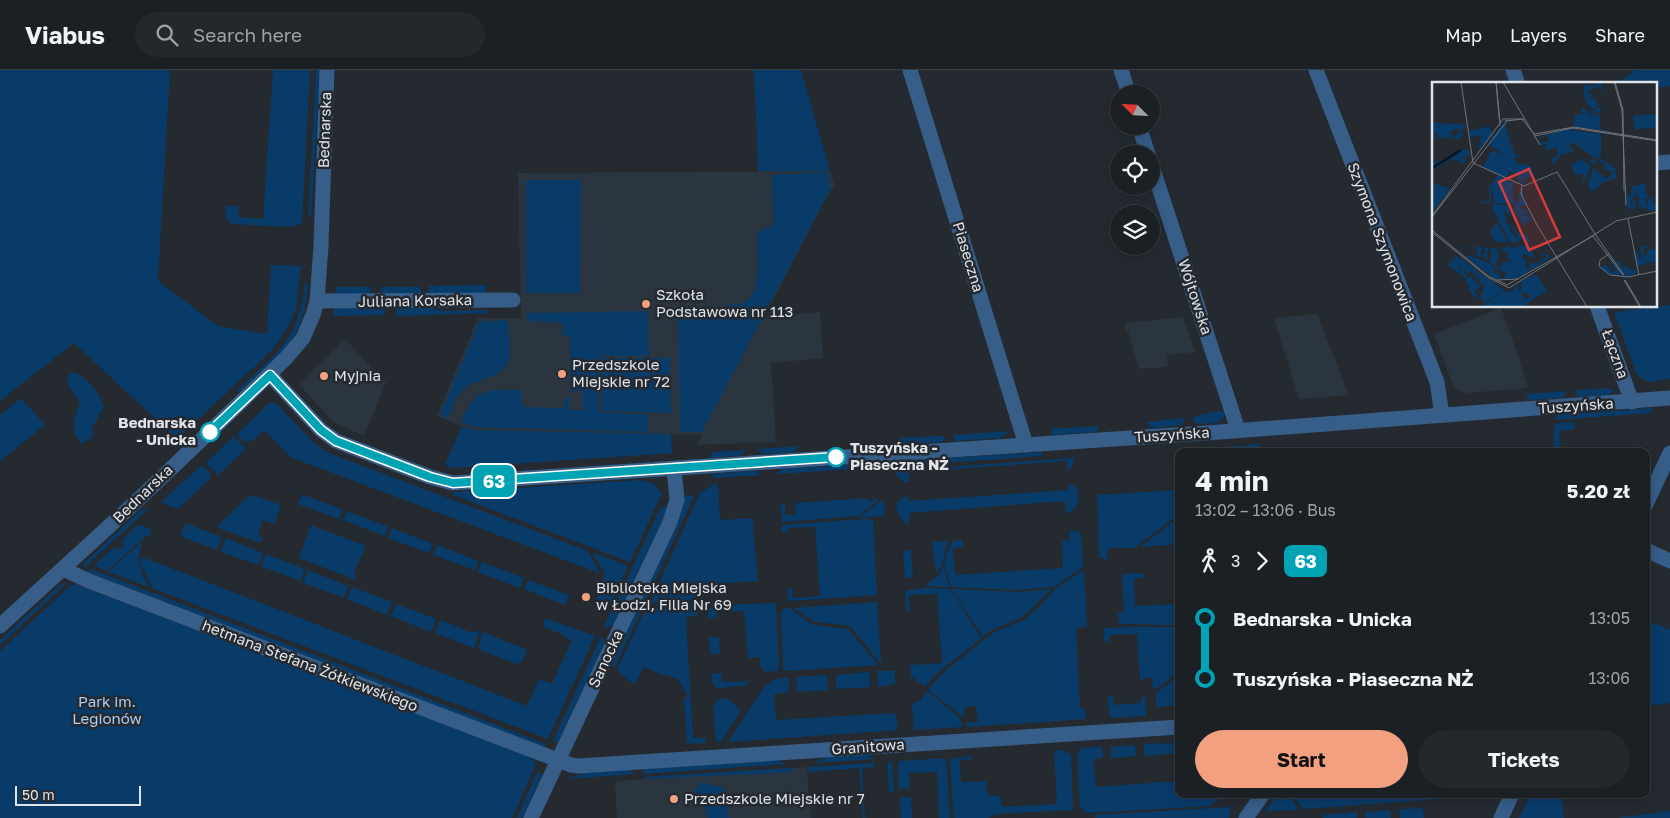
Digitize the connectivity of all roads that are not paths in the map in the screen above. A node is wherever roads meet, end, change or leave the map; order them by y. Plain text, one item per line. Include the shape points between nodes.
1 (327, 70) edge
2 (910, 70) edge
3 (1121, 70) edge
4 (1316, 70) edge
5 (1513, 70) edge
6 (1517, 82) edge
7 (1126, 85) edge
8 (1160, 191) edge
9 (513, 300) dead end
10 (317, 301) junction
11 (1598, 308) edge
12 (270, 375) junction
13 (1670, 398) edge
14 (1632, 402) junction
15 (1442, 415) junction
16 (1238, 430) junction
17 (1026, 445) junction
18 (1670, 453) edge
19 (674, 469) junction
20 (1650, 496) edge
21 (1650, 552) edge
22 (1670, 561) edge
23 (63, 569) junction
24 (0, 626) edge
25 (1175, 727) edge
26 (558, 760) junction
27 (1259, 798) edge
28 (1510, 798) edge
29 (531, 818) edge
30 (1246, 818) edge
31 (1501, 818) edge

1 - 10 street, Bednarska
2 - 17 street, Piaseczna
3 - 7 street
4 - 15 street, Szymona Szymonowica via 1437,382
5 - 6 street
8 - 16 street, Wójtowska
9 - 10 street, Juliana Korsaka
10 - 12 street, Bednarska via 300,342
11 - 14 street, Łączna
12 - 19 street, Tuszyńska via 321,430 336,441 442,481 462,483
12 - 23 street, Bednarska
13 - 14 street, Tuszyńska
14 - 15 street, Tuszyńska
15 - 16 street, Tuszyńska
16 - 17 street, Tuszyńska
17 - 19 street, Tuszyńska
18 - 20 street
19 - 26 street, Sanocka via 676,500 670,522
21 - 22 street
23 - 24 street, Bednarska
23 - 26 street, hetmana Stefana Żółkiewskiego
25 - 26 street, Granitowa via 578,766
26 - 29 street, Sanocka
27 - 30 street
28 - 31 street

